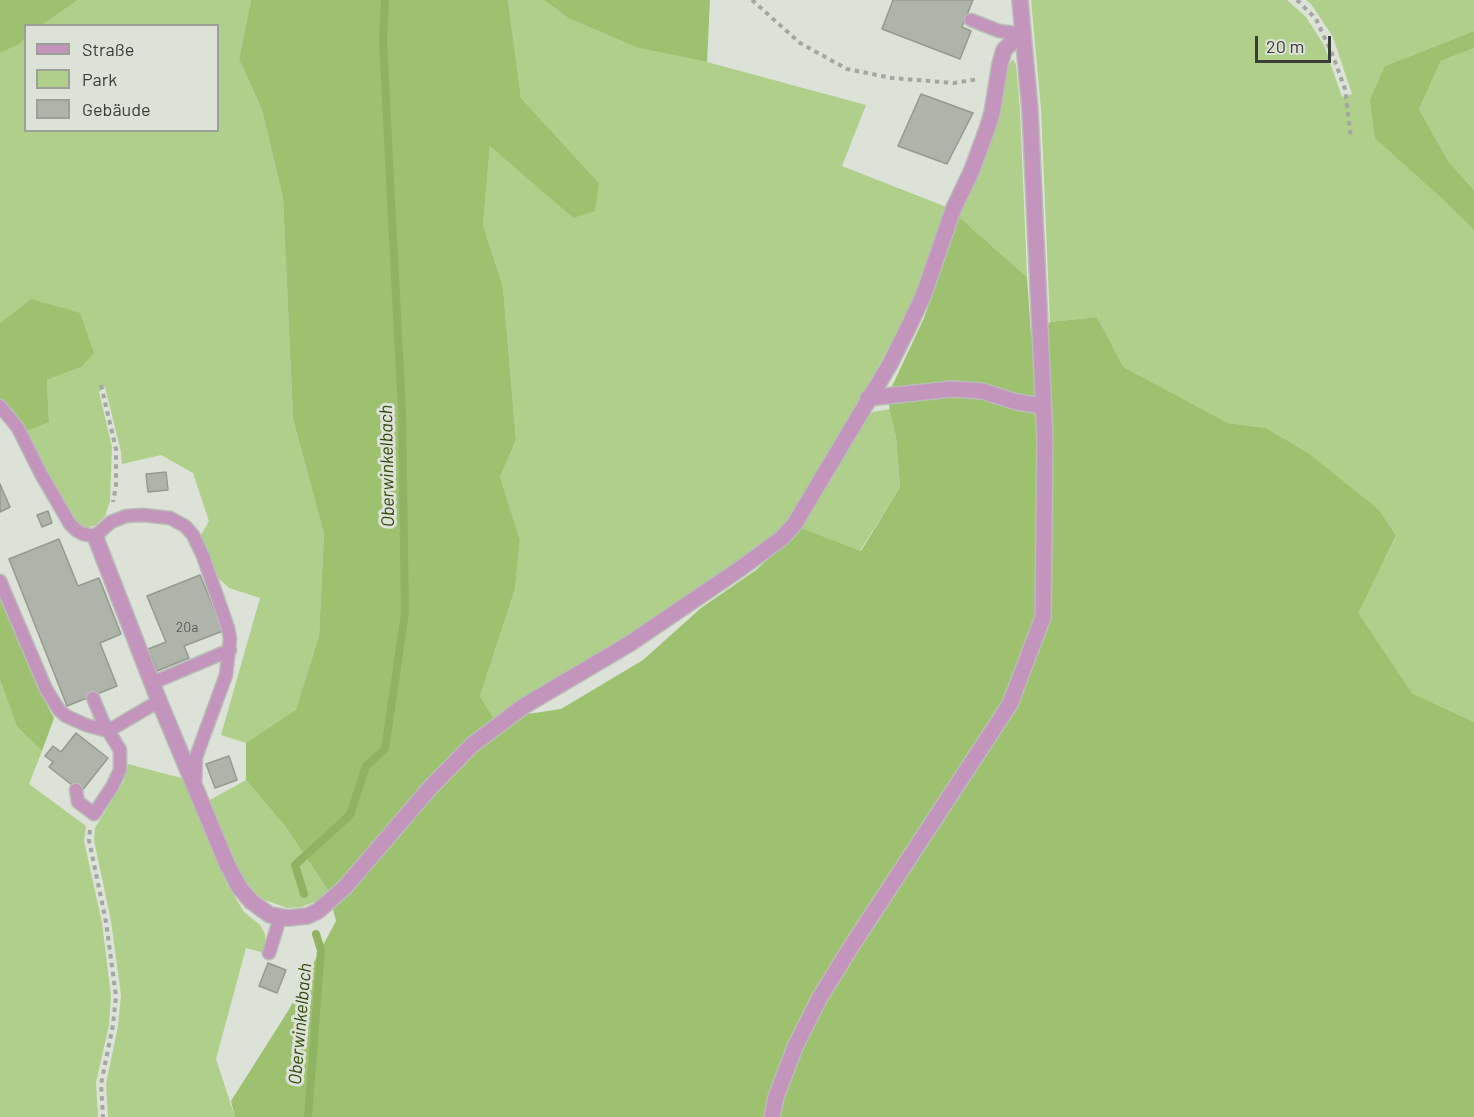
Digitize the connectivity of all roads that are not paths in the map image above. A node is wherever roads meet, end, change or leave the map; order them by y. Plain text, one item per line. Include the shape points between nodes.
1 (1020, 0) edge
2 (971, 20) dead end
3 (1023, 34) junction
4 (868, 398) junction
5 (0, 406) edge
6 (1043, 406) junction
7 (95, 536) junction
8 (0, 580) edge
9 (230, 650) junction
10 (152, 683) junction
11 (93, 698) dead end
12 (159, 701) junction
13 (108, 731) junction
14 (195, 787) junction
15 (76, 790) dead end
16 (280, 918) junction
17 (269, 953) dead end
18 (772, 1117) edge

1 - 3 street
2 - 3 lane via 999,31
3 - 4 street via 1004,50 987,129 924,294 890,364
3 - 6 street
4 - 6 street via 959,389
4 - 16 street via 783,538 629,644 503,720 455,761 334,897 307,916
5 - 7 lane via 18,428 70,524 83,534
6 - 18 street via 1043,617 1010,704 819,999 795,1047
7 - 9 lane via 111,522 126,516 159,515 178,522 193,535 203,556 228,628
7 - 10 street
8 - 13 lane via 53,701 66,716
9 - 10 lane
9 - 14 lane via 221,691 196,757
10 - 12 street
11 - 13 lane
12 - 13 lane
12 - 14 street
13 - 15 lane via 120,750 117,778 94,814 78,802
14 - 16 street via 239,887 258,907
16 - 17 lane

